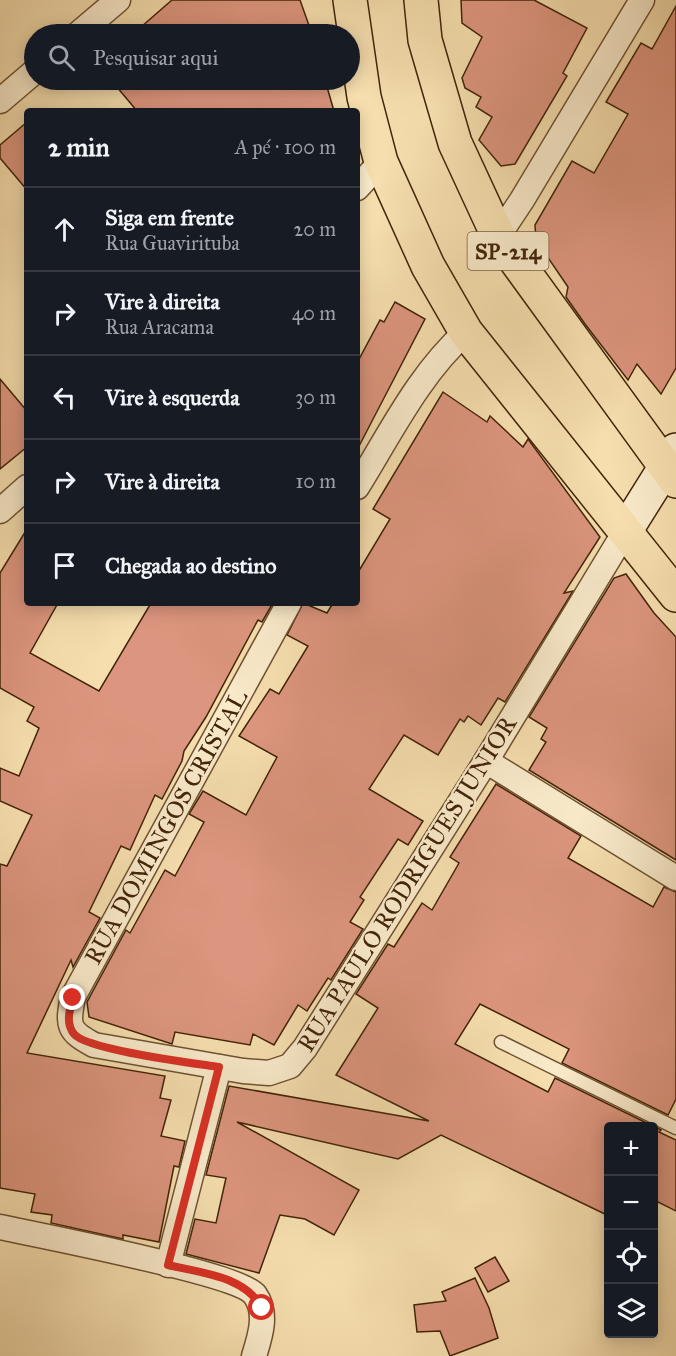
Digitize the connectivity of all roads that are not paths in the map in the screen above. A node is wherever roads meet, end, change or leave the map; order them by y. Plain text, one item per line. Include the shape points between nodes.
1 (118, 0) edge
2 (350, 0) edge
3 (421, 0) edge
4 (642, 0) edge
5 (90, 24) edge
6 (353, 24) edge
7 (360, 69) edge
8 (24, 81) edge
9 (0, 101) edge
10 (381, 162) junction
11 (360, 185) edge
12 (498, 236) junction
13 (466, 332) junction
14 (673, 466) edge
15 (360, 482) edge
16 (24, 490) edge
17 (0, 512) edge
18 (626, 530) junction
19 (676, 596) edge
20 (287, 606) edge
21 (486, 761) junction
22 (676, 878) edge
23 (501, 1041) dead end
24 (94, 1045) joint
25 (219, 1067) junction
26 (676, 1128) edge
27 (0, 1227) edge
28 (168, 1265) junction
29 (254, 1356) edge

1 - 5 street
2 - 6 main road, SP-214
3 - 12 main road, SP-214 via 425,40 455,143
4 - 12 street
7 - 10 main road, SP-214
8 - 9 street
10 - 11 street
10 - 13 main road, SP-214 via 428,266
12 - 14 main road, SP-214
13 - 15 street via 422,382
13 - 18 main road, SP-214
14 - 18 street
16 - 17 street
18 - 19 main road, SP-214
18 - 21 street, RUA PAULO RODRIGUES JUNIOR
20 - 24 street, RUA DOMINGOS CRISTAL via 73,998 68,1020 74,1034
21 - 22 street
21 - 25 street, RUA PAULO RODRIGUES JUNIOR via 290,1066 268,1073
23 - 26 lane
24 - 25 street, RUA PAULO RODRIGUES JUNIOR
25 - 28 street
27 - 28 street
28 - 29 street via 235,1282 254,1293 262,1308 261,1334

